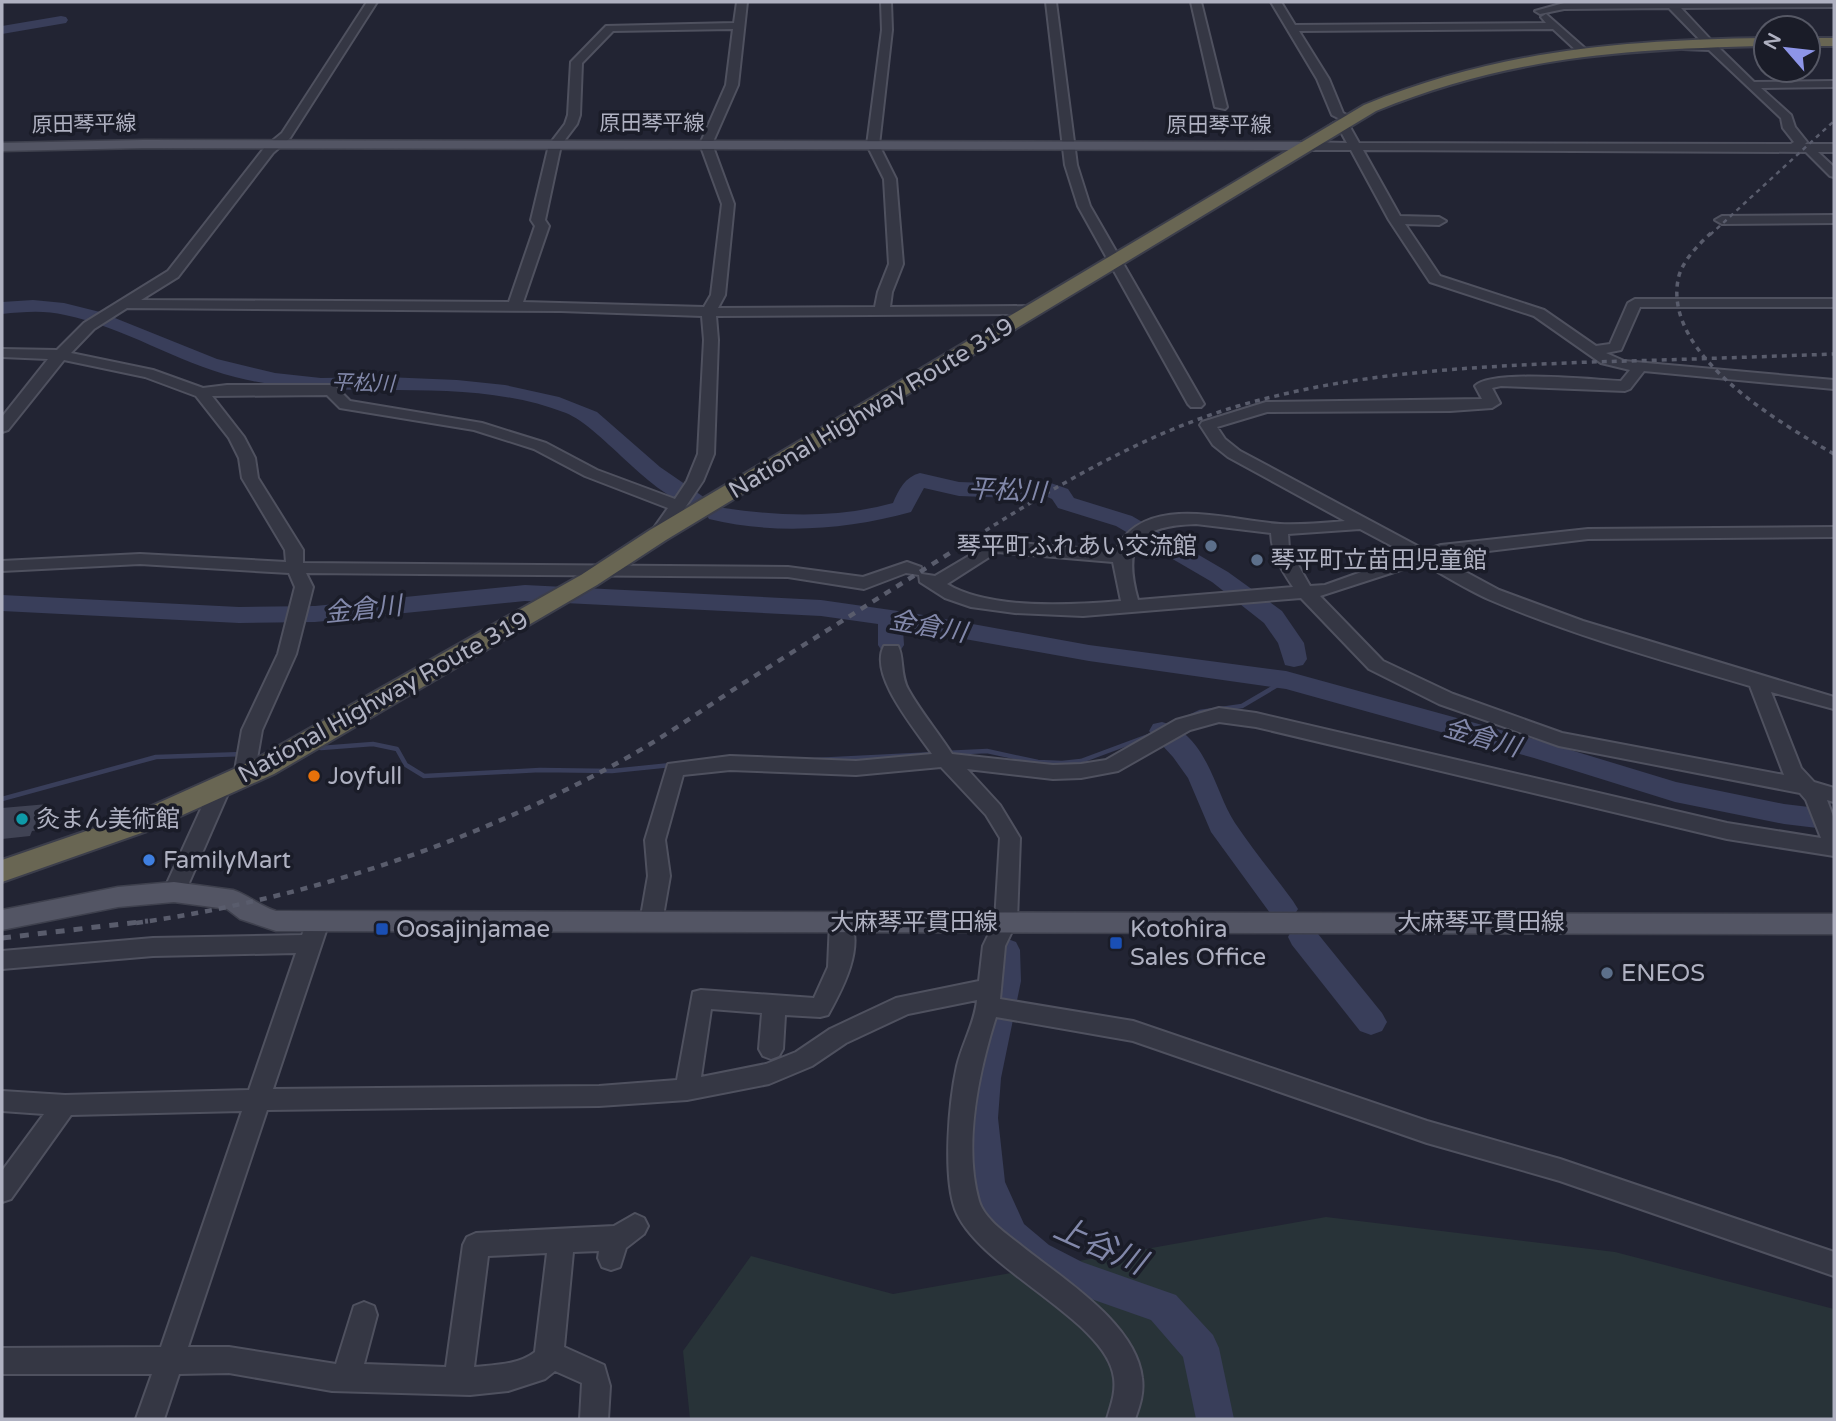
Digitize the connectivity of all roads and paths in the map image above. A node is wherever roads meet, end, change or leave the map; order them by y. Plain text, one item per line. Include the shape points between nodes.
1 (372, 2) edge
2 (742, 2) edge
3 (886, 2) edge
4 (1051, 2) edge
5 (1196, 2) edge
6 (1276, 2) edge
7 (1807, 3) edge
8 (1672, 4) edge
9 (1834, 4) edge
10 (1537, 6) edge
11 (738, 26) junction
12 (1555, 26) junction
13 (1290, 27) junction
14 (1706, 41) dead end
15 (1752, 43) edge
16 (1673, 44) junction
17 (1583, 51) junction
18 (1751, 85) junction
19 (1834, 85) edge
20 (1221, 107) dead end
21 (1341, 123) junction
22 (706, 144) junction
23 (555, 145) junction
24 (873, 145) junction
25 (275, 146) junction
26 (1070, 146) junction
27 (1302, 146) junction
28 (2, 147) edge
29 (1355, 148) junction
30 (1794, 148) junction
31 (1811, 148) junction
32 (1834, 148) edge
33 (1834, 173) edge
34 (1396, 219) junction
35 (1834, 219) edge
36 (1722, 220) dead end
37 (1438, 221) dead end
38 (1117, 262) junction
39 (1834, 303) edge
40 (123, 304) junction
41 (514, 307) junction
42 (1035, 310) junction
43 (882, 311) junction
44 (709, 312) junction
45 (1594, 351) junction
46 (2, 353) edge
47 (60, 355) junction
48 (1639, 368) junction
49 (1834, 385) edge
50 (201, 393) junction
51 (1196, 404) dead end
52 (2, 427) edge
53 (679, 506) junction
54 (1359, 524) junction
55 (1279, 529) junction
56 (1834, 532) edge
57 (658, 536) junction
58 (1420, 556) junction
59 (1122, 557) junction
60 (2, 566) edge
61 (295, 568) junction
62 (598, 575) junction
63 (926, 577) junction
64 (1305, 591) junction
65 (1131, 606) junction
66 (891, 650) dead end
67 (1758, 681) junction
68 (1834, 703) edge
69 (946, 760) junction
70 (232, 783) junction
71 (1820, 794) edge
72 (1834, 845) edge
73 (2, 871) edge
74 (174, 892) junction
75 (2, 920) edge
76 (651, 922) junction
77 (841, 922) junction
78 (1006, 922) junction
79 (1834, 924) edge
80 (313, 933) junction
81 (2, 960) edge
82 (989, 997) junction
83 (774, 1005) junction
84 (771, 1049) dead end
85 (687, 1090) junction
86 (258, 1100) junction
87 (2, 1101) edge
88 (65, 1105) junction
89 (2, 1191) edge
90 (561, 1240) junction
91 (622, 1241) dead end
92 (1834, 1264) edge
93 (364, 1315) dead end
94 (548, 1355) junction
95 (2, 1361) edge
96 (171, 1362) junction
97 (346, 1378) junction
98 (458, 1381) junction
99 (150, 1419) edge
100 (594, 1419) edge
101 (1121, 1419) edge

1 - 25 street
2 - 11 street
3 - 24 street via 887,30
4 - 26 street
5 - 20 street
6 - 13 street
7 - 8 street
7 - 9 street
8 - 10 street
8 - 14 street
10 - 12 street
11 - 22 street via 732,85
11 - 23 street via 605,31 577,62 574,115
12 - 13 street
12 - 17 street
13 - 21 street via 1324,79
15 - 16 highway, National Highway Route 319
16 - 17 highway, National Highway Route 319
16 - 18 street via 1712,47
17 - 21 highway, National Highway Route 319 via 1457,76 1401,94
18 - 19 street
18 - 30 street via 1787,117 1789,128 1801,142
21 - 27 highway, National Highway Route 319
21 - 29 street
22 - 23 main road, 原田琴平線
22 - 24 main road, 原田琴平線
22 - 44 street via 728,204 718,296
23 - 25 main road, 原田琴平線
23 - 41 street via 538,220 542,226
24 - 26 main road, 原田琴平線
24 - 43 street via 890,179 896,264
25 - 28 main road, 原田琴平線
25 - 40 street via 173,274
26 - 27 main road, 原田琴平線
26 - 38 street via 1084,206
27 - 29 street
27 - 38 highway, National Highway Route 319
29 - 30 street
29 - 34 street
30 - 31 street
31 - 32 street
31 - 33 street
34 - 37 street
34 - 45 street via 1435,279 1539,313
35 - 36 street
38 - 42 highway, National Highway Route 319
38 - 51 street
39 - 45 street via 1635,303 1616,348
40 - 41 street
40 - 47 street via 89,326
41 - 44 street
42 - 43 street
42 - 57 highway, National Highway Route 319
43 - 44 street
44 - 53 street via 706,454
45 - 48 street via 1606,360
46 - 47 street
47 - 50 street via 148,373
47 - 52 street
48 - 49 street
48 - 54 street via 1625,386 1500,381 1483,386 1492,403 1266,407 1208,425 1234,454
50 - 53 street via 331,390 345,405 476,426 540,446 590,473
50 - 61 street via 236,437 247,458 250,478 294,550
53 - 57 street
54 - 55 street
54 - 58 street
55 - 59 street via 1225,520 1166,521 1137,535
55 - 64 street via 1280,548
56 - 58 street via 1588,534
57 - 62 highway, National Highway Route 319
58 - 64 street via 1327,590
58 - 67 street via 1532,610
59 - 63 street via 994,546
59 - 65 street
60 - 61 street via 141,559
61 - 62 street
61 - 70 street via 304,587 290,644
62 - 63 street via 788,572 863,583 907,567
62 - 70 highway, National Highway Route 319
63 - 65 street via 971,601 1083,610
64 - 65 street
64 - 71 street via 1376,665 1446,699 1559,739 1784,782
66 - 69 street via 891,670 898,689
67 - 68 street
67 - 71 street via 1791,771
69 - 72 street via 1081,771 1111,766 1183,725 1219,715 1727,831
69 - 76 street via 856,768 730,763 675,769 655,841 659,876
69 - 78 street via 993,810 1010,838
70 - 73 highway, National Highway Route 319 via 137,824
70 - 74 street
71 - 72 street
74 - 75 main road, 大麻琴平貫田線 via 118,897
74 - 80 main road, 大麻琴平貫田線 via 233,901 249,912
76 - 77 main road, 大麻琴平貫田線
76 - 80 main road, 大麻琴平貫田線
77 - 78 main road, 大麻琴平貫田線
77 - 83 street via 839,975 820,1008
78 - 79 main road, 大麻琴平貫田線
78 - 82 street via 994,946
80 - 81 street
80 - 86 street
82 - 85 street via 904,1005 769,1074
82 - 92 street via 1133,1031
82 - 101 street via 969,1065 962,1118 967,1207 989,1236 1092,1319 1121,1354 1128,1376 1128,1398
83 - 84 street
83 - 85 street via 701,999
85 - 86 street via 599,1096
86 - 88 street
86 - 96 street
87 - 88 street
88 - 89 street
90 - 91 street
90 - 94 street
90 - 98 street via 476,1245
93 - 97 street
94 - 98 street via 535,1369 508,1377
94 - 100 street via 594,1375
95 - 96 street
96 - 97 street via 229,1360
96 - 99 street
97 - 98 street

